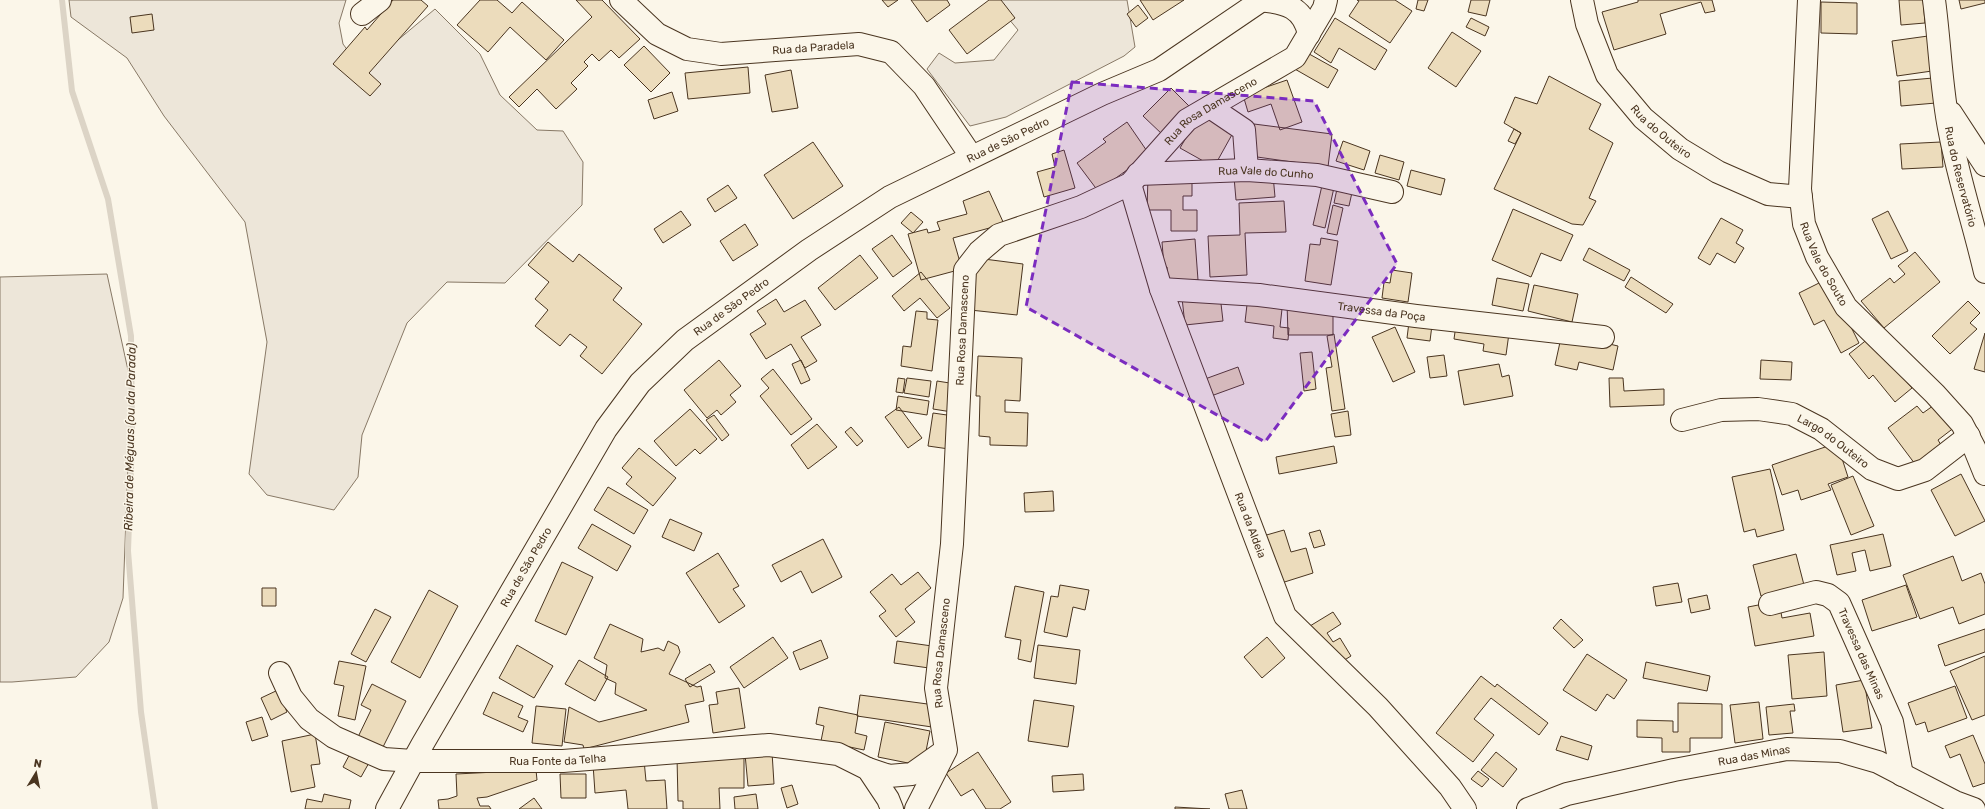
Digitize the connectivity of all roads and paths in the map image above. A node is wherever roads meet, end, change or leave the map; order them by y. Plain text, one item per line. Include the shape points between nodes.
1 (380, 0) edge
2 (621, 0) edge
3 (1262, 0) edge
4 (1326, 0) edge
5 (1582, 0) edge
6 (1809, 0) edge
7 (1934, 0) edge
8 (362, 14) dead end
9 (1309, 34) junction
10 (1946, 103) junction
11 (1210, 107) junction
12 (971, 156) junction
13 (1985, 165) edge
14 (1247, 170) junction
15 (1134, 179) junction
16 (1392, 192) dead end
17 (1801, 197) junction
18 (1985, 272) edge
19 (1161, 289) junction
20 (1603, 337) dead end
21 (1682, 420) dead end
22 (1968, 436) junction
23 (1985, 474) edge
24 (1770, 604) dead end
25 (280, 672) dead end
26 (946, 750) junction
27 (413, 761) junction
28 (868, 769) junction
29 (1902, 775) junction
30 (387, 809) edge
31 (892, 809) edge
32 (916, 809) edge
33 (1465, 809) edge
34 (1528, 809) edge
35 (1974, 809) edge

1 - 8 street
2 - 12 street, Rua da Paradela via 657,34 687,49 720,54 859,44 891,52 924,86
3 - 9 street via 1283,2 1301,14
3 - 12 street, Rua de São Pedro via 1159,70
4 - 9 street, Rua Rosa Damasceno
5 - 17 street, Rua do Outeiro via 1587,24 1607,75 1643,118 1680,149 1718,172 1768,194
6 - 17 street, Rua Vale do Souto
7 - 10 street, Rua do Reservatório
9 - 11 street, Rua Rosa Damasceno via 1295,57
10 - 13 street, Rua do Reservatório via 1956,123
10 - 18 street, Rua do Reservatório via 1961,187 1973,221
11 - 14 street via 1244,130
11 - 15 street, Rua Rosa Damasceno via 1187,120
12 - 27 street, Rua de São Pedro via 890,197 809,250 685,340 640,383 606,429
14 - 15 street, Rua Vale do Cunho
14 - 16 street, Rua Vale do Cunho via 1317,175
15 - 19 street, Rua da Aldeia
15 - 26 street, Rua Rosa Damasceno via 1081,208 999,235 979,252 965,270 952,544 936,688
17 - 22 street, Rua Vale do Souto via 1804,224 1817,257 1846,307 1935,394 1962,424
19 - 20 street, Travessa da Poça via 1259,295
19 - 33 street, Rua da Aldeia via 1285,616 1378,707 1450,787
21 - 22 street, Largo do Outeiro via 1721,410 1758,409 1792,414 1821,429 1872,468 1898,479 1925,470
22 - 23 street, Rua Vale do Souto
24 - 29 street, Travessa das Minas via 1816,592 1828,595 1839,603 1892,722
25 - 27 street, Rua Fonte da Telha via 292,697 308,719 334,737 384,759
26 - 28 street, Rua Fonte da Telha via 912,774 889,776
26 - 32 street
27 - 28 street, Rua Fonte da Telha via 563,761 769,745 838,754
27 - 30 street, Rua de São Pedro
28 - 31 street, Rua Fonte da Telha
29 - 34 street, Rua das Minas via 1878,762 1840,751 1787,749 1674,770 1567,794
29 - 35 street, Rua das Minas

